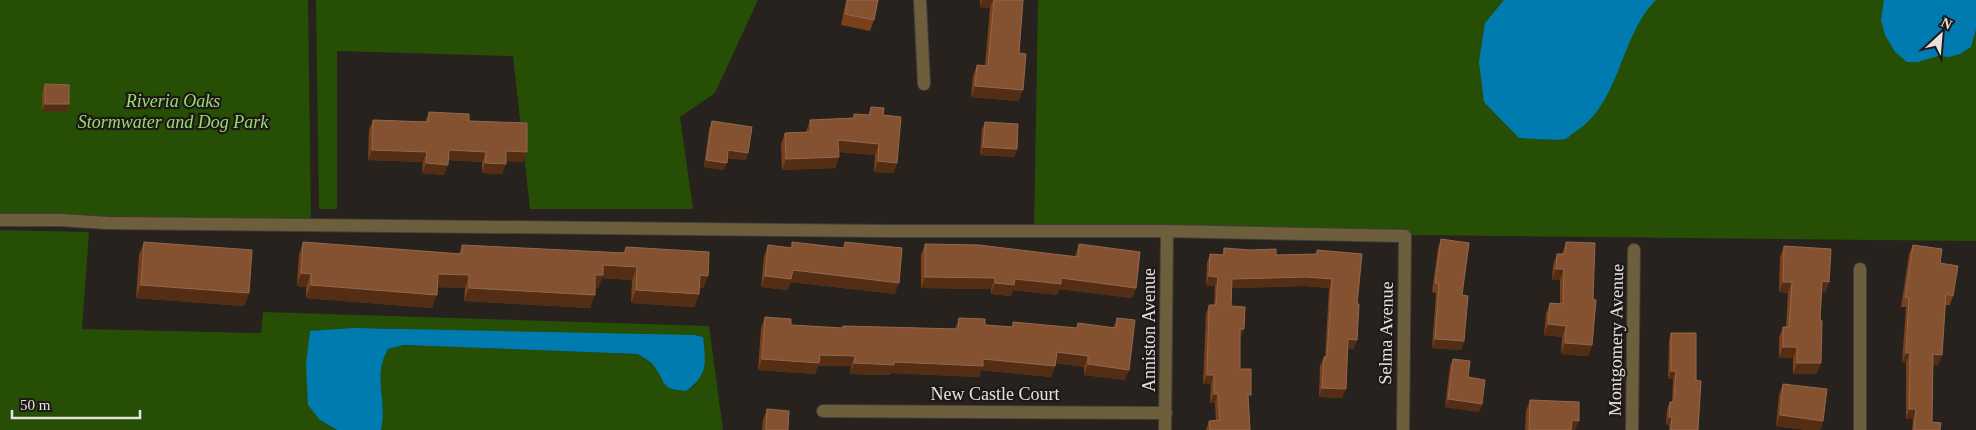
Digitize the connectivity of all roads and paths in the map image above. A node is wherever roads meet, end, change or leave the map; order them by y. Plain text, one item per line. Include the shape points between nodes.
1 (920, 0) edge
2 (924, 84) dead end
3 (0, 220) edge
4 (1167, 231) junction
5 (1634, 250) dead end
6 (1860, 269) dead end
7 (823, 411) dead end
8 (1166, 413) junction
9 (1165, 430) edge
10 (1403, 430) edge
11 (1632, 430) edge
12 (1860, 430) edge

1 - 2 street
3 - 4 street via 886,231
4 - 8 street, Anniston Avenue
4 - 10 street, Selma Avenue via 1405,236
5 - 11 street, Montgomery Avenue
6 - 12 street
7 - 8 street, New Castle Court
8 - 9 street, Anniston Avenue

